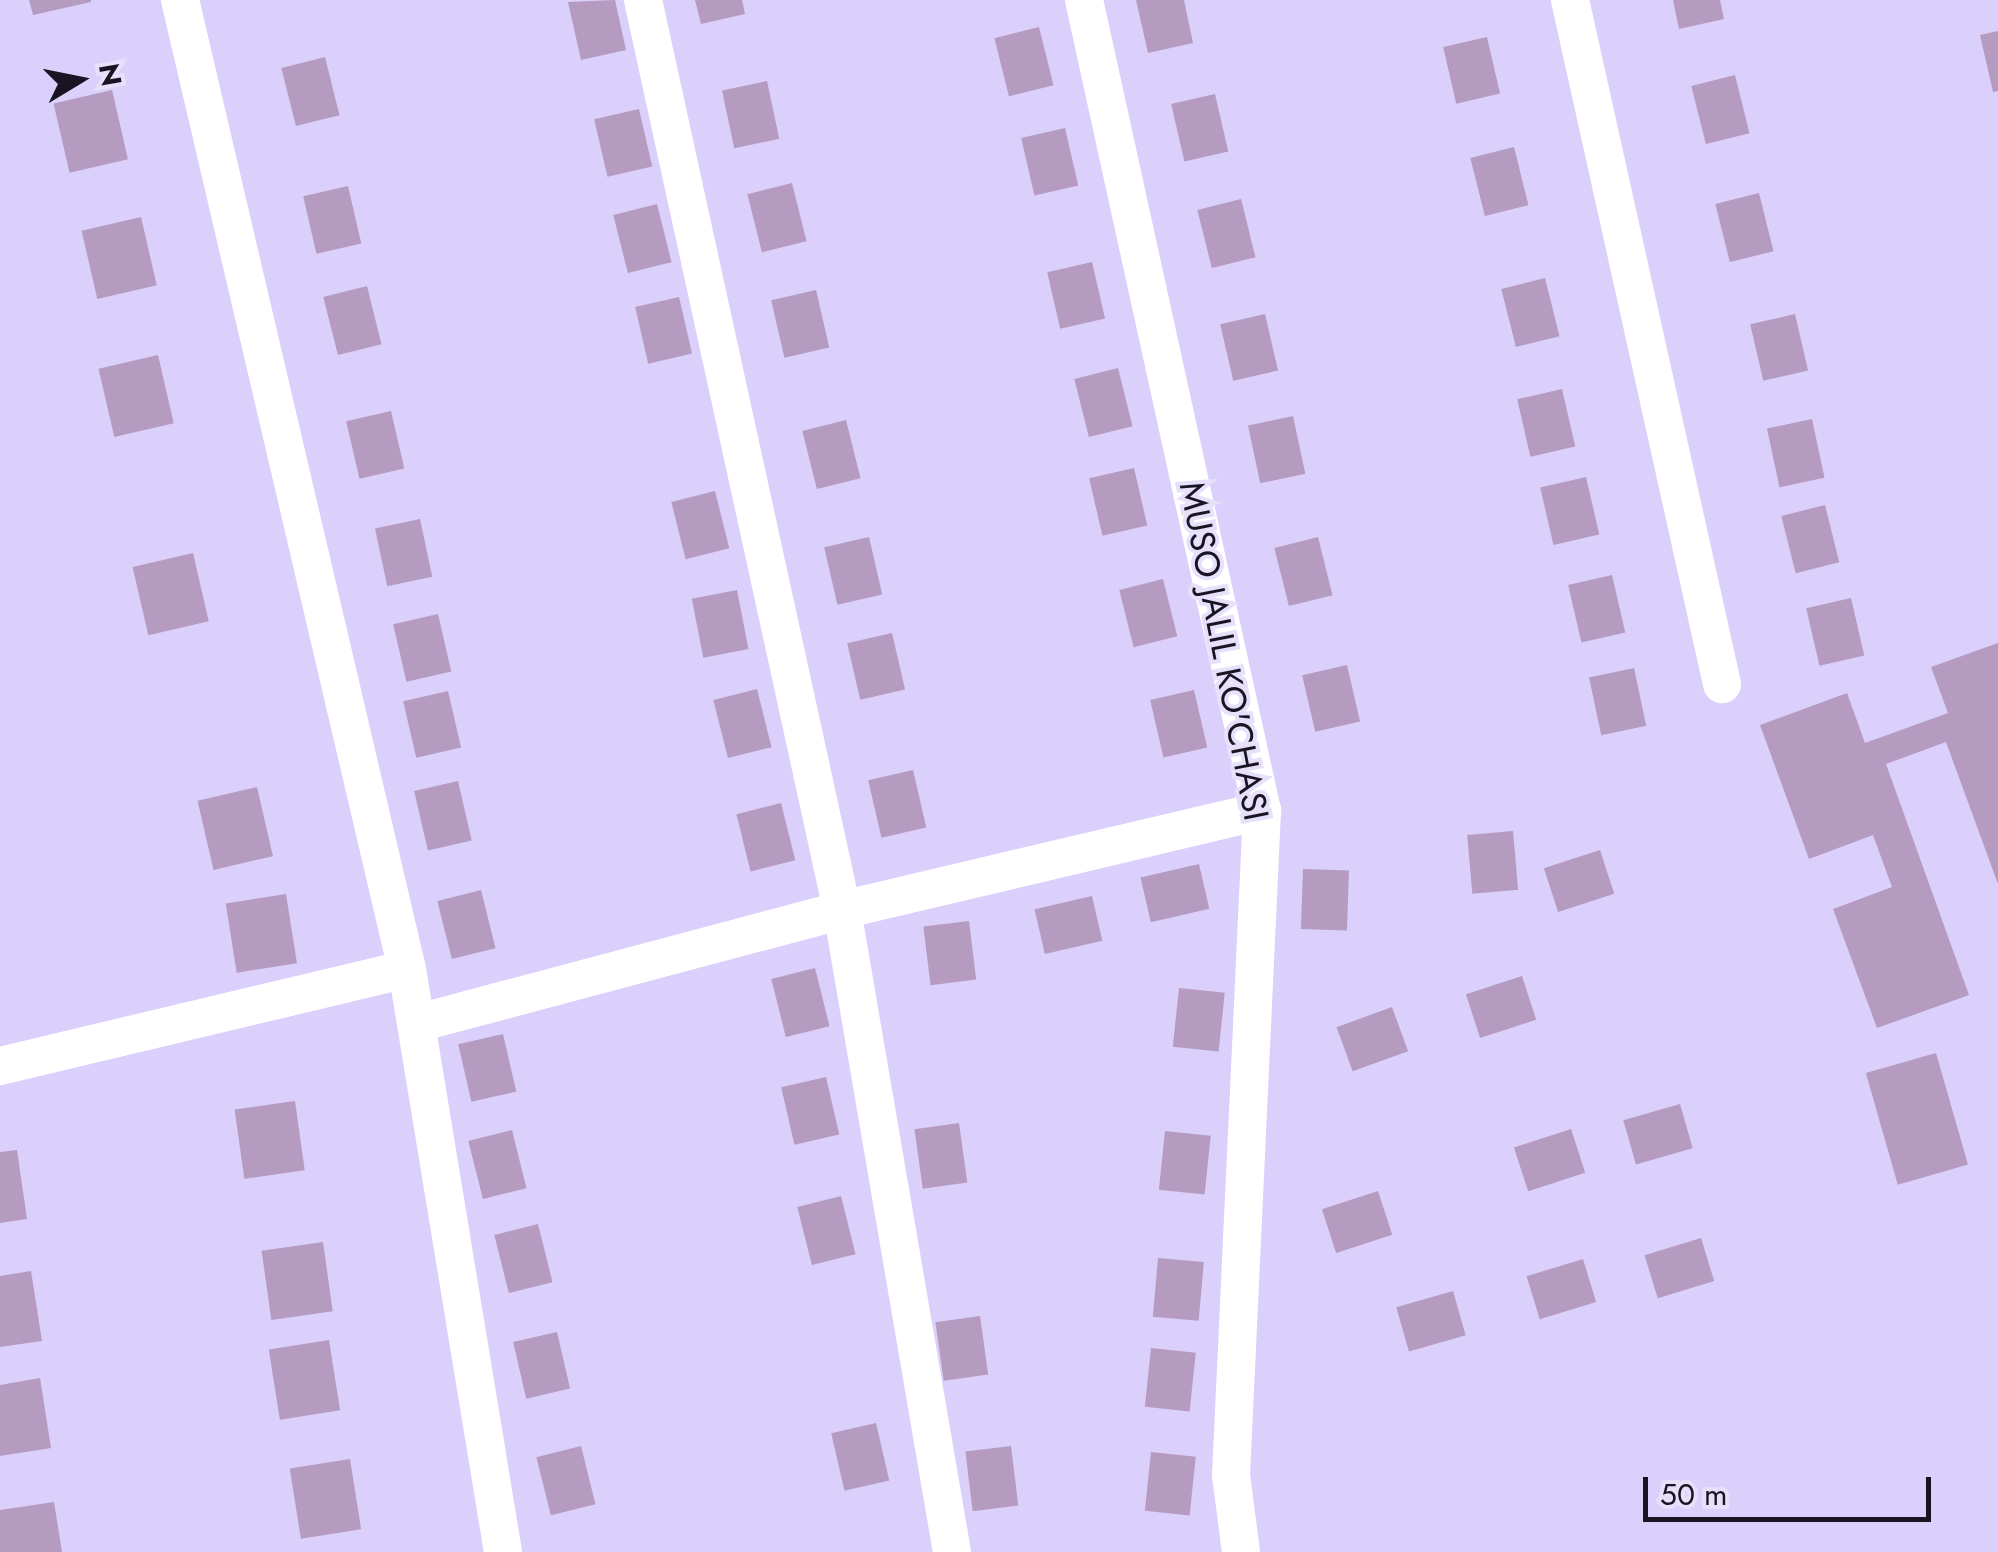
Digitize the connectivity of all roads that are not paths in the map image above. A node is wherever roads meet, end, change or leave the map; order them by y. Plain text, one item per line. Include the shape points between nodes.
1 (180, 0) edge
2 (643, 0) edge
3 (1084, 0) edge
4 (1570, 0) edge
5 (1722, 684) dead end
6 (1262, 811) junction
7 (842, 910) junction
8 (407, 969) junction
9 (418, 1024) junction
10 (0, 1066) edge
11 (503, 1552) edge
12 (952, 1552) edge
13 (1241, 1552) edge

1 - 8 street
2 - 7 street
3 - 6 street, MUSO JALIL KO'CHASI
4 - 5 street
6 - 7 street
6 - 13 street, MUSO JALIL KO'CHASI via 1231,1475
7 - 9 street
7 - 12 street
8 - 9 street
8 - 10 street
9 - 11 street

